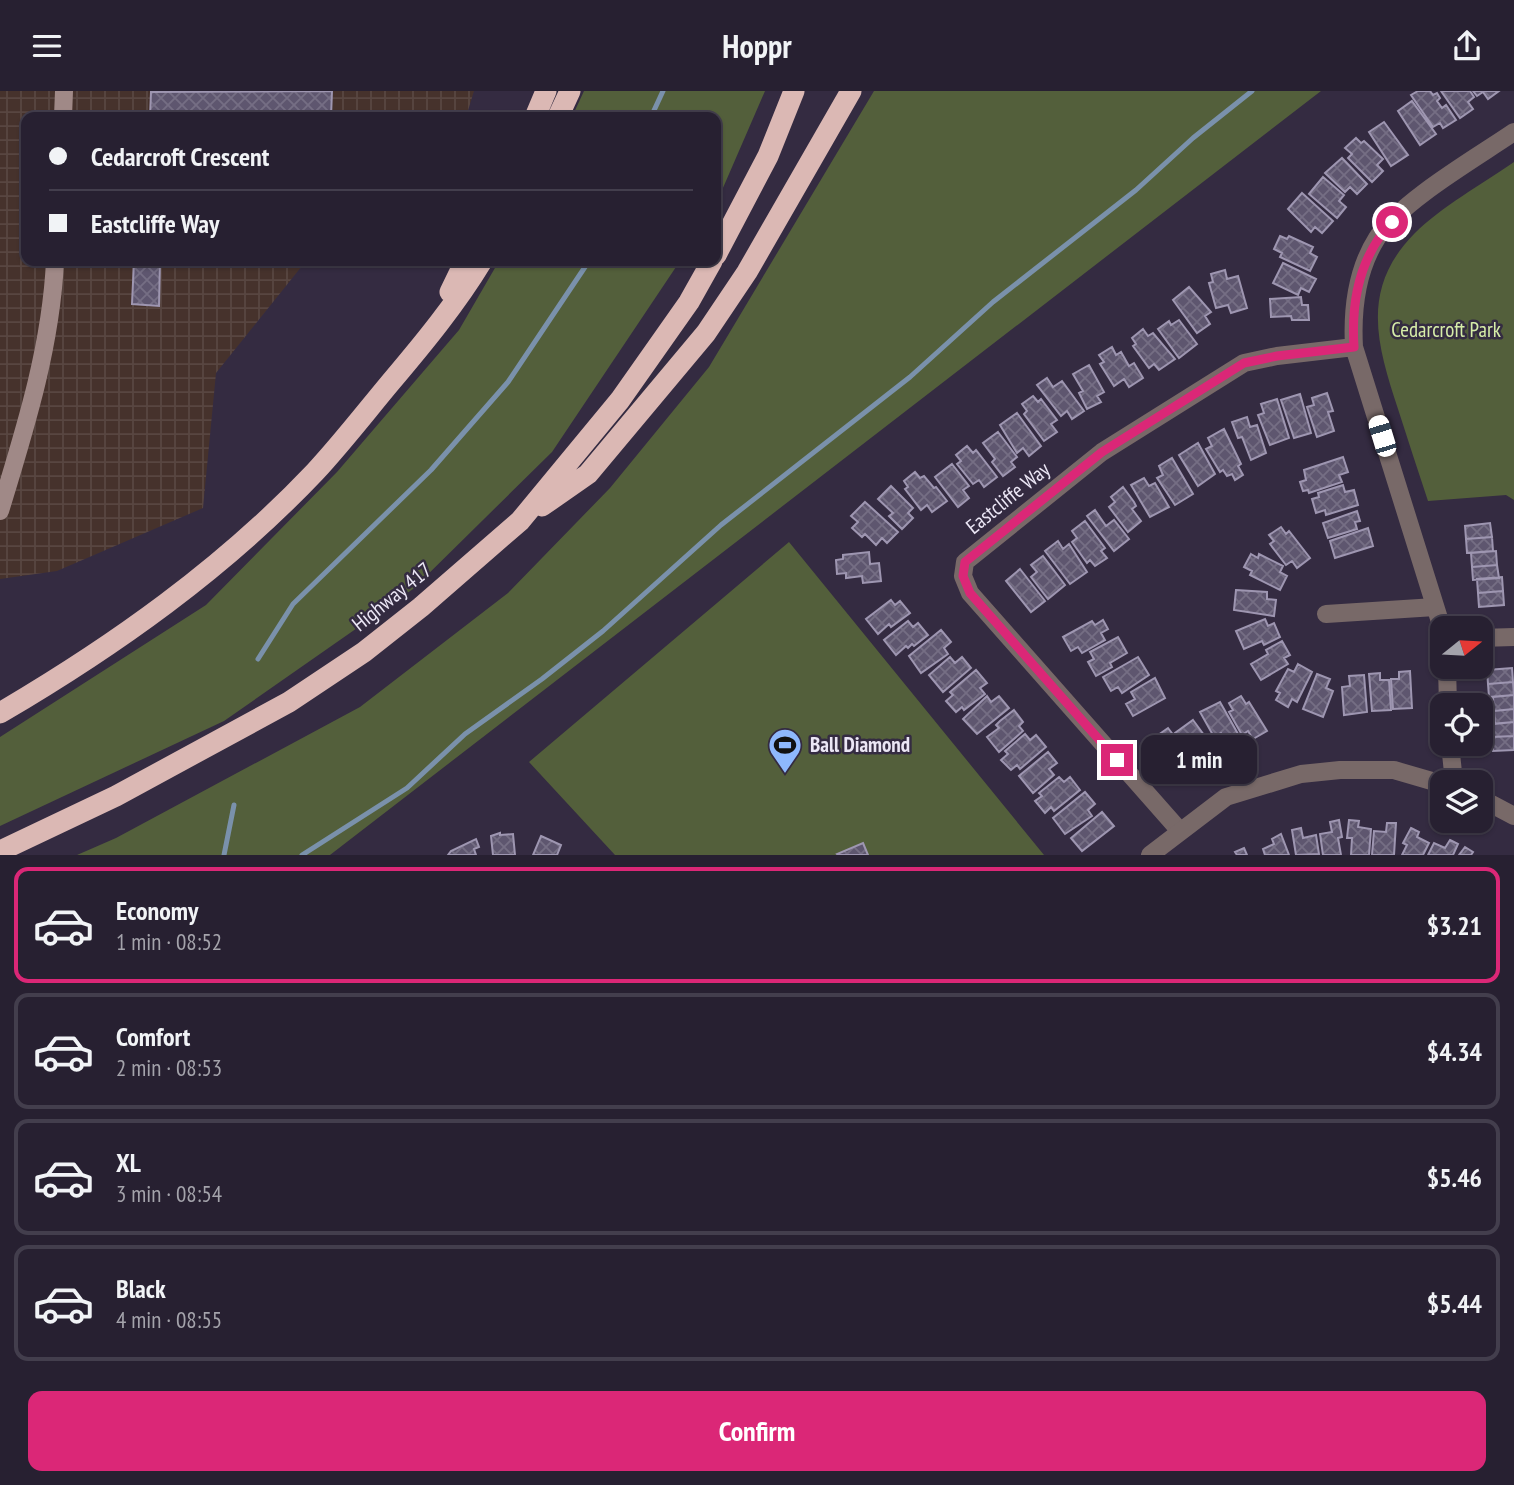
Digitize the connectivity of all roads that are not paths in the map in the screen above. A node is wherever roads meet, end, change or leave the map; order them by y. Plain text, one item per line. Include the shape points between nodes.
1 (64, 91) edge
2 (546, 91) edge
3 (570, 91) edge
4 (794, 91) edge
5 (851, 91) edge
6 (63, 112) edge
7 (537, 112) edge
8 (560, 112) edge
9 (1514, 132) edge
10 (721, 245) edge
11 (54, 266) edge
12 (463, 266) edge
13 (478, 266) edge
14 (709, 266) edge
15 (430, 335) junction
16 (1354, 347) junction
17 (0, 511) edge
18 (520, 521) junction
19 (1435, 607) junction
20 (1326, 614) dead end
21 (1438, 616) edge
22 (1514, 637) edge
23 (1493, 638) edge
24 (0, 713) edge
25 (1430, 780) edge
26 (1493, 806) edge
27 (1514, 816) edge
28 (1180, 831) junction
29 (0, 851) edge
30 (1150, 855) edge

1 - 6 main road
2 - 7 highway
3 - 8 highway
4 - 10 highway via 768,156
5 - 18 highway via 747,272 706,333 588,474
9 - 16 street via 1406,206 1377,237 1359,279 1352,316
11 - 17 main road via 31,410
12 - 15 highway
13 - 15 highway
14 - 18 highway, Highway 417 via 620,400
15 - 24 highway via 337,448 260,527 148,618
16 - 19 street
16 - 28 street, Eastcliffe Way via 1244,363 1102,452 965,562 963,576 970,593
18 - 29 highway, Highway 417 via 364,652 289,702 116,796
19 - 20 street
19 - 21 street
22 - 23 street
25 - 28 street via 1394,770 1301,774 1226,797
26 - 27 street
28 - 30 street

